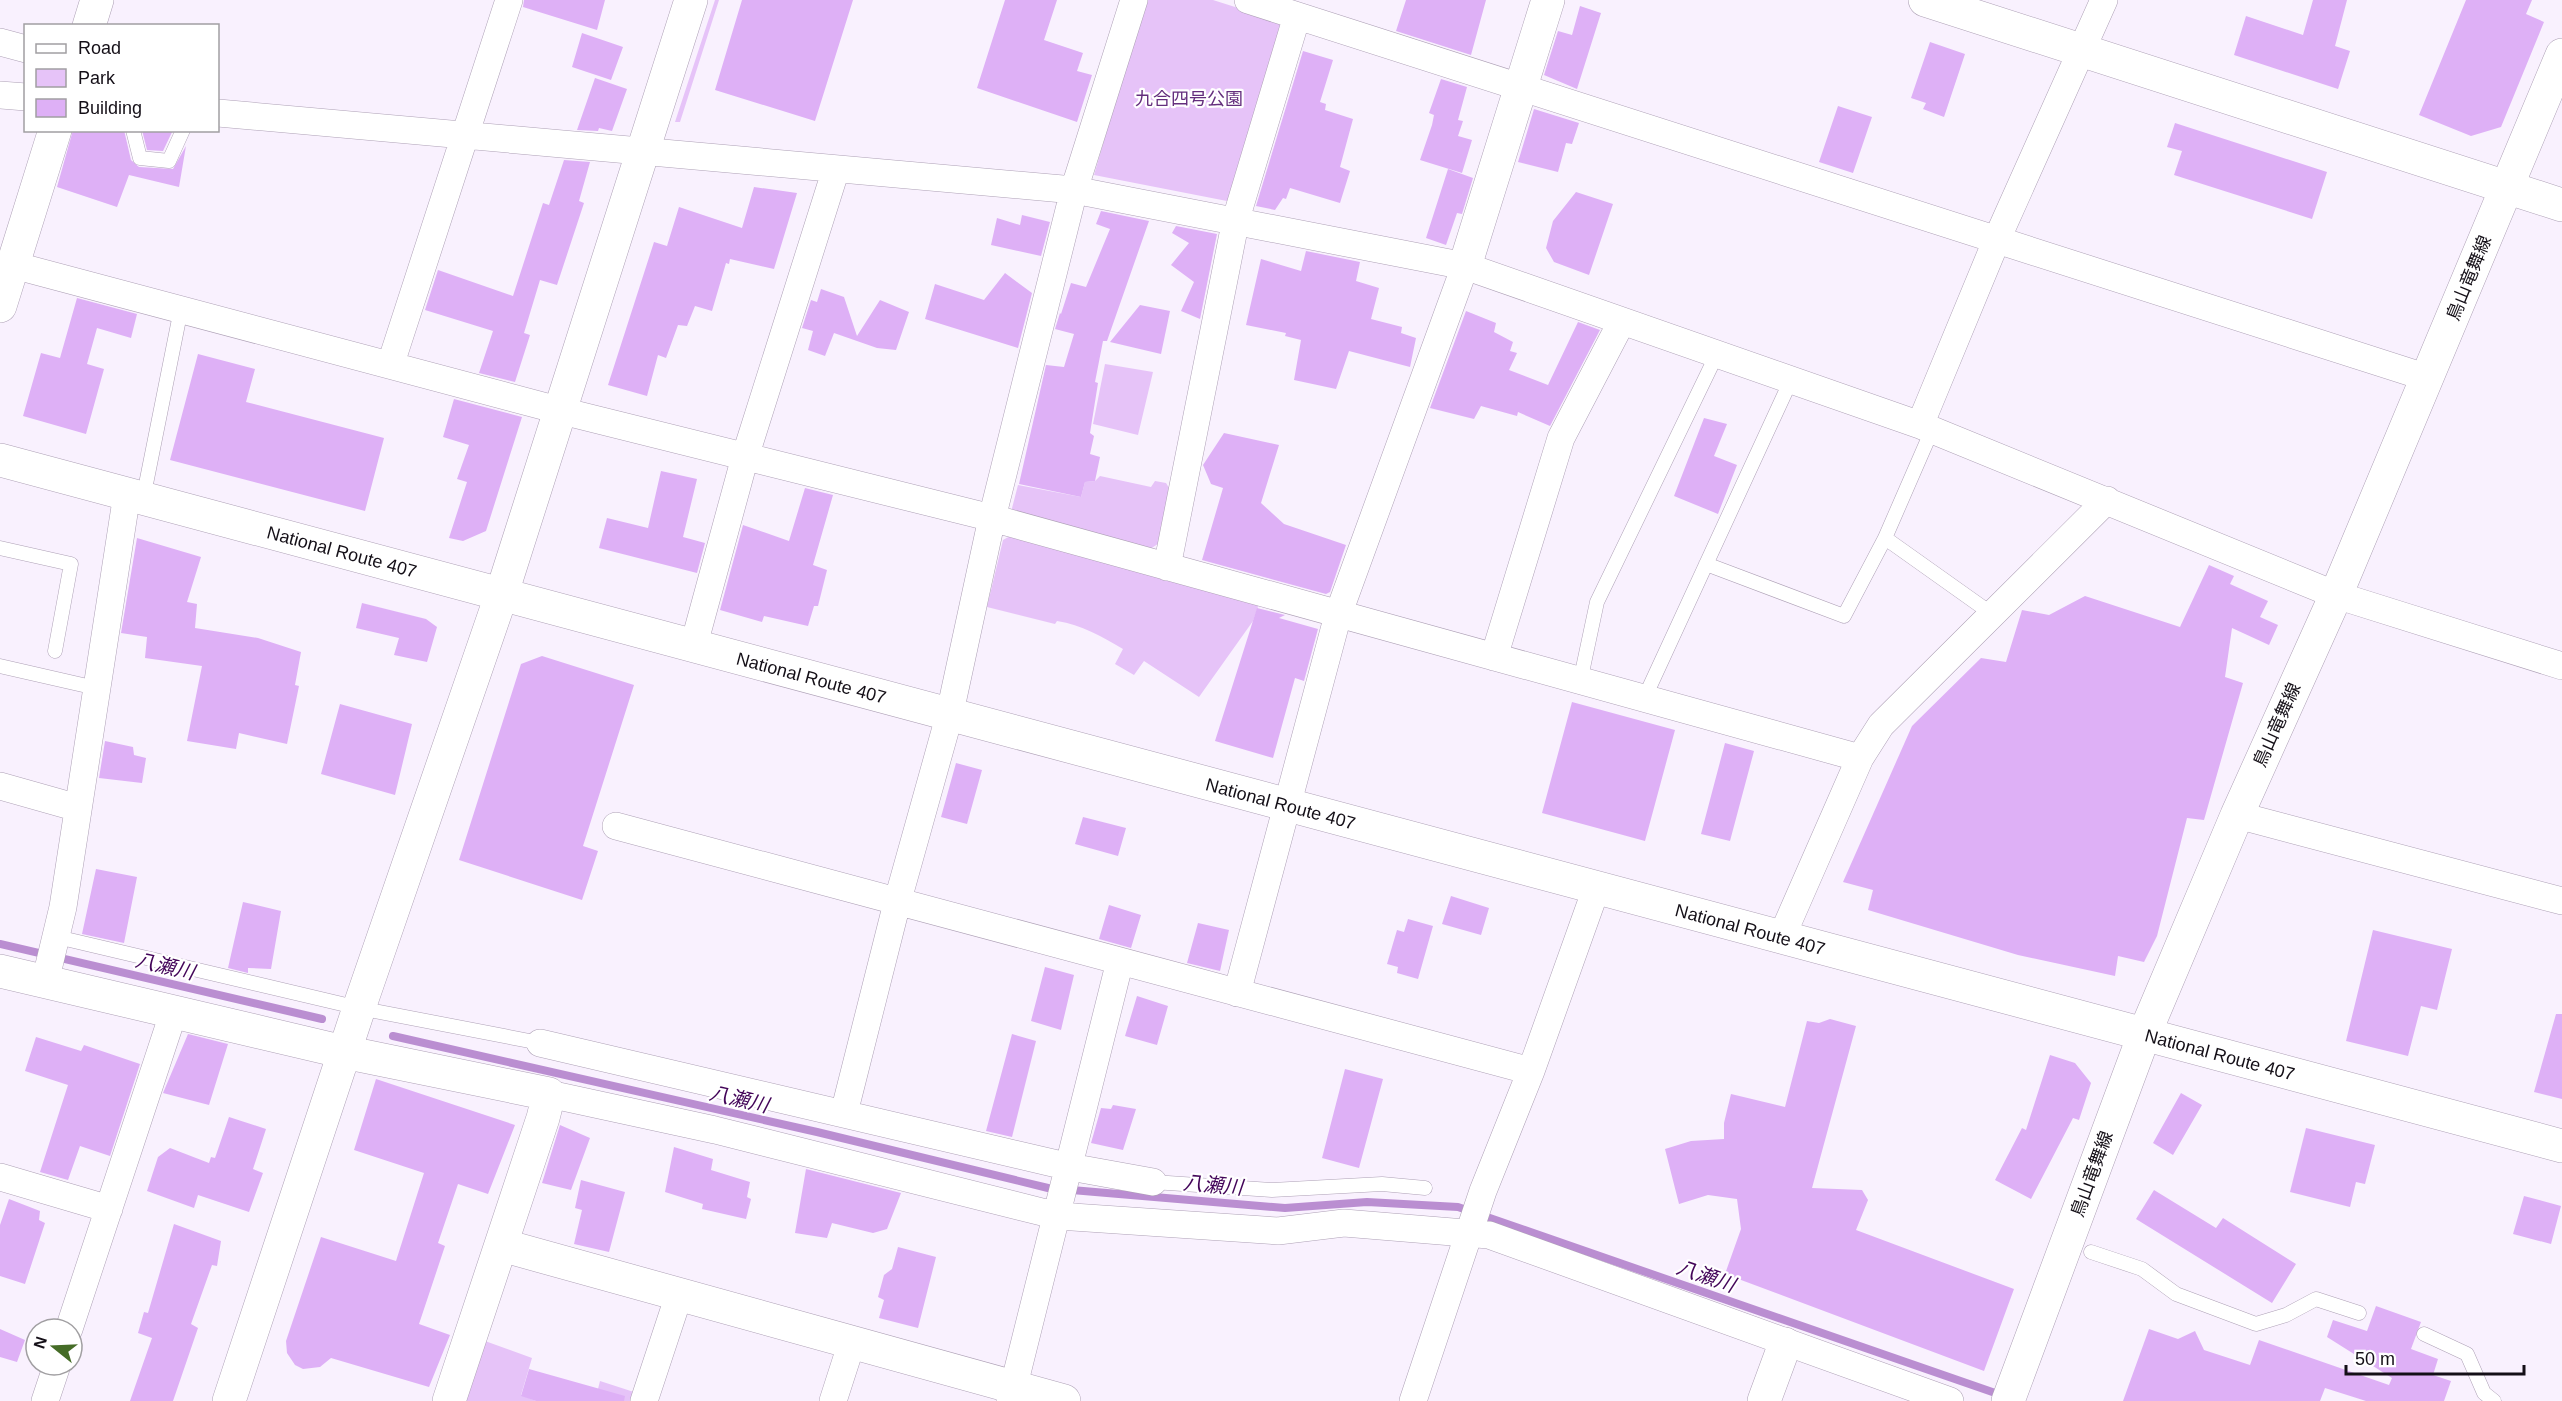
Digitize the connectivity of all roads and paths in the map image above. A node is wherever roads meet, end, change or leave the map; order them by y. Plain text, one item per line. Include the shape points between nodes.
1 (97, 0) edge
2 (509, 0) edge
3 (691, 0) edge
4 (1134, 0) edge
5 (1248, 0) edge
6 (1548, 0) edge
7 (1925, 0) edge
8 (2104, 0) edge
9 (1297, 16) junction
10 (89, 24) edge
11 (0, 42) edge
12 (24, 48) edge
13 (2082, 51) junction
14 (2562, 55) edge
15 (1521, 85) junction
16 (0, 94) edge
17 (24, 97) edge
18 (219, 113) edge
19 (54, 132) edge
20 (134, 132) edge
21 (182, 132) edge
22 (465, 134) junction
23 (642, 152) junction
24 (836, 169) junction
25 (2506, 187) junction
26 (1074, 190) junction
27 (2562, 205) edge
28 (1236, 219) junction
29 (1997, 239) junction
30 (13, 265) junction
31 (1465, 266) junction
32 (0, 306) edge
33 (181, 309) junction
34 (1622, 321) junction
35 (1717, 354) junction
36 (391, 363) junction
37 (2428, 378) junction
38 (1791, 380) junction
39 (558, 410) junction
40 (1926, 428) junction
41 (745, 457) junction
42 (0, 460) edge
43 (135, 497) junction
44 (2107, 500) junction
45 (992, 518) junction
46 (1885, 538) junction
47 (0, 548) edge
48 (1706, 564) junction
49 (1167, 567) junction
50 (2336, 595) junction
51 (501, 596) junction
52 (1992, 614) junction
53 (1338, 615) junction
54 (693, 648) junction
55 (55, 651) dead end
56 (1494, 657) junction
57 (0, 666) edge
58 (2562, 666) edge
59 (1580, 682) junction
60 (96, 688) junction
61 (1644, 699) junction
62 (949, 717) junction
63 (1860, 758) junction
64 (0, 786) edge
65 (1286, 807) junction
66 (78, 808) junction
67 (2237, 816) junction
68 (616, 826) dead end
69 (1596, 889) junction
70 (2562, 901) edge
71 (897, 903) junction
72 (1782, 936) junction
73 (56, 939) junction
74 (1120, 961) junction
75 (0, 971) edge
76 (46, 977) junction
77 (1237, 993) junction
78 (358, 1008) junction
79 (173, 1014) junction
80 (2144, 1035) junction
81 (540, 1043) joint
82 (344, 1052) junction
83 (1531, 1071) junction
84 (549, 1094) junction
85 (844, 1113) junction
86 (2562, 1146) edge
87 (1069, 1171) junction
88 (0, 1177) edge
89 (1153, 1182) joint
90 (1425, 1188) dead end
91 (109, 1209) junction
92 (1060, 1209) junction
93 (1468, 1233) junction
94 (501, 1245) junction
95 (2091, 1252) dead end
96 (679, 1294) junction
97 (2359, 1312) dead end
98 (73, 1317) edge
99 (2424, 1334) dead end
100 (852, 1342) junction
101 (1785, 1344) junction
102 (53, 1377) edge
103 (2011, 1393) edge
104 (1012, 1394) edge
105 (45, 1401) edge
106 (229, 1401) edge
107 (449, 1401) edge
108 (644, 1401) edge
109 (833, 1401) edge
110 (1064, 1401) edge
111 (1413, 1401) edge
112 (1764, 1401) edge
113 (1950, 1401) edge
114 (2494, 1401) edge

1 - 10 main road
2 - 22 street
3 - 23 main road
4 - 26 street
5 - 9 street
6 - 15 main road
7 - 13 main road
8 - 13 street
9 - 15 street
9 - 28 street
11 - 12 street
13 - 25 main road
13 - 29 street
14 - 25 main road, 鳥山竜舞線
15 - 29 street
15 - 31 main road
16 - 17 street
18 - 22 street
19 - 30 main road
20 - 21 lane via 140,158 169,161
22 - 23 street
22 - 36 street
23 - 24 street
23 - 39 main road
24 - 26 street
24 - 41 street
25 - 27 main road
25 - 37 main road, 鳥山竜舞線
26 - 28 street
26 - 45 street
28 - 31 street
28 - 49 street
29 - 37 street
29 - 40 street
30 - 32 main road
30 - 33 street
31 - 34 street
31 - 53 street
33 - 36 street
33 - 43 lane
34 - 35 street
34 - 56 street via 1561,438
35 - 38 street
35 - 59 lane via 1597,602
36 - 39 street
37 - 50 main road, 鳥山竜舞線
38 - 40 street
38 - 48 lane
39 - 41 street
39 - 51 main road
40 - 44 street
40 - 46 lane
41 - 45 street
41 - 54 street
42 - 43 main road, National Route 407
43 - 51 main road, National Route 407
43 - 60 street
44 - 50 street
44 - 52 street
45 - 49 street
45 - 62 street
46 - 48 lane via 1844,615
46 - 52 lane
47 - 55 lane via 71,564
48 - 61 lane
49 - 53 street
50 - 58 street
50 - 67 main road, 鳥山竜舞線
51 - 54 main road, National Route 407
51 - 78 main road
52 - 63 street via 1881,725
53 - 56 street
53 - 65 street
54 - 62 main road, National Route 407
56 - 59 street
57 - 60 lane
59 - 61 street
60 - 66 street
61 - 63 street
62 - 65 main road, National Route 407
62 - 71 street
63 - 72 street
64 - 66 street
65 - 69 main road, National Route 407
65 - 77 street
66 - 73 street
67 - 70 street
67 - 80 main road, 鳥山竜舞線
68 - 71 street
69 - 72 main road, National Route 407
69 - 83 street
71 - 74 street
71 - 85 street
72 - 80 main road, National Route 407
73 - 76 street
73 - 78 lane
74 - 77 street
74 - 87 street
75 - 76 main road
76 - 79 main road
77 - 83 street
78 - 81 lane
78 - 82 main road
79 - 82 main road
79 - 91 street
80 - 86 main road, National Route 407
80 - 103 main road, 鳥山竜舞線
81 - 85 street
82 - 84 main road
82 - 106 main road
83 - 93 street
84 - 92 street
84 - 94 main road
85 - 87 street
87 - 89 street
87 - 92 street
88 - 91 street
89 - 90 lane via 1272,1190 1382,1184
91 - 98 street
92 - 93 street via 1278,1231 1344,1223
92 - 104 street
93 - 101 street via 1489,1235
93 - 111 street
94 - 96 main road
94 - 107 main road
95 - 97 lane via 2142,1269 2176,1294 2256,1324 2286,1315 2316,1299
96 - 100 main road
96 - 108 street
99 - 114 lane via 2467,1354 2484,1393
100 - 104 main road
100 - 109 street
101 - 112 main road
101 - 113 street
102 - 105 street
104 - 110 main road

